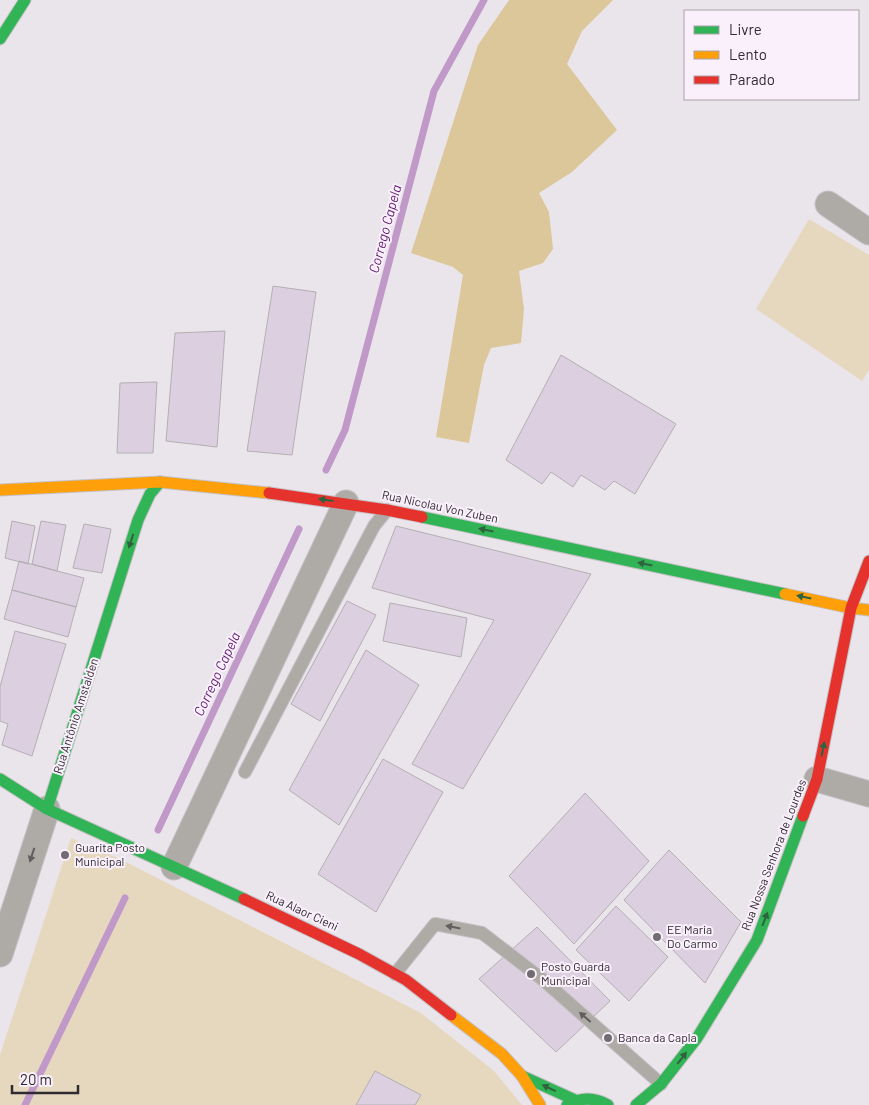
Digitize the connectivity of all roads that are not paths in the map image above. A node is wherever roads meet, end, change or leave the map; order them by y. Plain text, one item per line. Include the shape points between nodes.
1 (24, 0) edge
2 (0, 39) edge
3 (828, 204) dead end
4 (869, 232) edge
5 (160, 482) junction
6 (79, 485) junction
7 (0, 490) edge
8 (110, 494) dead end
9 (346, 503) junction
10 (387, 510) junction
11 (869, 561) edge
12 (851, 608) junction
13 (869, 610) edge
14 (245, 772) dead end
15 (0, 779) edge
16 (817, 779) junction
17 (869, 794) edge
18 (47, 808) junction
19 (174, 867) junction
20 (0, 954) edge
21 (395, 974) junction
22 (522, 1076) junction
23 (661, 1084) junction
24 (571, 1103) edge
25 (540, 1105) edge
26 (608, 1105) edge
27 (636, 1105) edge

1 - 2 main road
3 - 4 street
5 - 6 main road, Rua Nicolau Von Zuben
9 -> 5 main road, Rua Nicolau Von Zuben
5 -> 18 main road, Rua Antônio Amstalden via 135,516
6 - 7 main road, Rua Nicolau Von Zuben
6 - 8 main road
9 - 10 main road, Rua Nicolau Von Zuben
9 - 19 street
12 -> 10 main road, Rua Nicolau Von Zuben
10 - 14 lane via 374,526
11 - 12 main road, Rua Nossa Senhora de Lourdes
12 - 13 main road, Rua Nicolau Von Zuben
16 -> 12 main road, Rua Nossa Senhora de Lourdes
15 - 18 main road, Rua Alaor Cieni
16 - 17 street
23 -> 16 main road, Rua Nossa Senhora de Lourdes via 697,1038 757,940
18 - 19 main road, Rua Alaor Cieni
18 -> 20 street, Rua Antônio Amstalden
19 - 21 main road, Rua Alaor Cieni
21 - 22 main road, Rua Alaor Cieni via 502,1054
23 -> 21 lane via 542,979 482,933 435,924
24 -> 22 main road, Rua Alaor Cieni
22 - 25 main road, Rua Alaor Cieni
23 - 27 main road, Rua Nossa Senhora de Lourdes
24 - 26 main road via 592,1098

